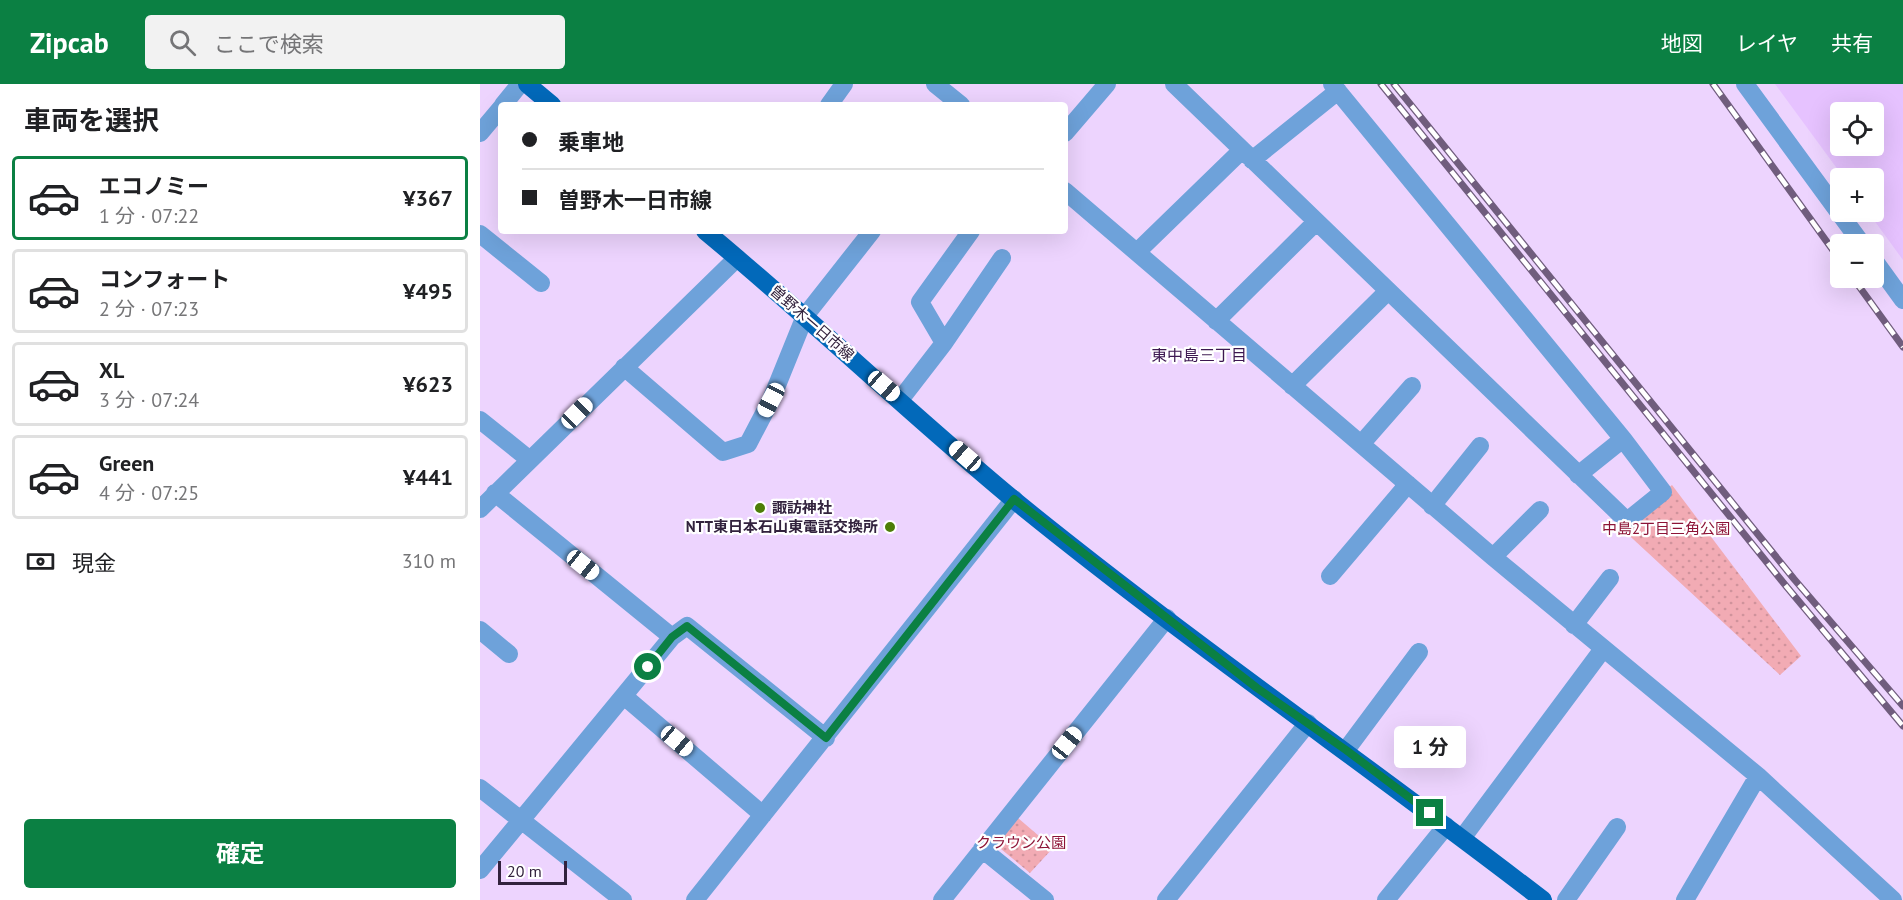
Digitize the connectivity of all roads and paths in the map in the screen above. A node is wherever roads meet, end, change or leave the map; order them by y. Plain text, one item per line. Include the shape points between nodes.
1 (520, 84) edge
2 (527, 84) edge
3 (844, 84) edge
4 (935, 84) edge
5 (1107, 84) edge
6 (1174, 84) edge
7 (1745, 84) edge
8 (1335, 88) edge
9 (505, 102) edge
10 (548, 102) edge
11 (831, 102) edge
12 (957, 102) edge
13 (498, 111) edge
14 (1068, 130) edge
15 (480, 133) edge
16 (1247, 155) junction
17 (1068, 194) edge
18 (1316, 222) junction
19 (480, 234) edge
20 (709, 234) edge
21 (870, 234) edge
22 (969, 234) edge
23 (1855, 234) edge
24 (1137, 252) junction
25 (737, 258) junction
26 (1002, 258) dead end
27 (1884, 274) edge
28 (541, 283) dead end
29 (1388, 291) junction
30 (1903, 300) edge
31 (805, 316) junction
32 (1215, 321) junction
33 (944, 343) junction
34 (624, 367) junction
35 (1292, 386) junction
36 (1412, 386) dead end
37 (900, 400) junction
38 (480, 420) edge
39 (1623, 439) junction
40 (1362, 443) junction
41 (1480, 446) dead end
42 (530, 460) junction
43 (1578, 475) junction
44 (1408, 484) junction
45 (495, 493) junction
46 (1014, 499) junction
47 (1432, 506) junction
48 (480, 509) edge
49 (1540, 510) dead end
50 (1493, 557) junction
51 (1330, 576) dead end
52 (1610, 578) dead end
53 (1167, 618) junction
54 (1574, 626) junction
55 (480, 630) edge
56 (672, 637) junction
57 (1603, 649) junction
58 (1419, 652) dead end
59 (509, 654) dead end
60 (625, 697) junction
61 (1308, 723) junction
62 (826, 738) junction
63 (1346, 750) junction
64 (1758, 776) junction
65 (480, 788) edge
66 (764, 814) junction
67 (521, 819) junction
68 (1446, 826) junction
69 (1617, 827) dead end
70 (1463, 837) junction
71 (982, 849) junction
72 (480, 870) edge
73 (623, 900) edge
74 (695, 900) edge
75 (942, 900) edge
76 (1045, 900) edge
77 (1166, 900) edge
78 (1386, 900) edge
79 (1544, 900) edge
80 (1566, 900) edge
81 (1685, 900) edge
82 (1893, 900) edge

1 - 9 street
2 - 10 main road
3 - 11 street
4 - 12 street
5 - 14 street
6 - 16 street
7 - 23 street
8 - 16 street
8 - 39 street
13 - 15 street
16 - 18 street
16 - 24 street
17 - 24 street
18 - 29 street
18 - 32 street
19 - 28 street
20 - 25 main road, 曽野木一日市線
21 - 31 street
22 - 33 street via 920,302
24 - 32 street
25 - 31 main road, 曽野木一日市線
25 - 34 street
26 - 33 street
27 - 30 street
29 - 35 street
29 - 43 street
31 - 34 street via 771,400 748,444 723,452
31 - 37 main road, 曽野木一日市線
32 - 35 street
33 - 37 street
34 - 42 street
35 - 40 street
36 - 40 street
37 - 46 main road, 曽野木一日市線
38 - 42 street
39 - 43 street
39 - 43 street via 1663,492 1627,521
40 - 44 street
41 - 47 street
42 - 45 street
44 - 47 street
44 - 51 street
45 - 48 street
45 - 56 street
46 - 53 main road, 曽野木一日市線
46 - 62 street
47 - 50 street
49 - 50 street
50 - 54 street
52 - 54 street
53 - 61 main road, 曽野木一日市線
53 - 71 street
54 - 57 street
55 - 59 street
56 - 60 street
56 - 62 street via 687,626
57 - 64 street
57 - 70 street
58 - 63 street
60 - 66 street
60 - 67 street
61 - 63 main road, 曽野木一日市線
61 - 77 street
62 - 66 street
63 - 68 main road, 曽野木一日市線
64 - 81 street
64 - 82 street
65 - 67 street
66 - 74 street
67 - 72 street
67 - 73 street
68 - 70 main road, 曽野木一日市線
68 - 78 street
69 - 80 street
70 - 79 main road, 曽野木一日市線
71 - 75 street
71 - 76 street

